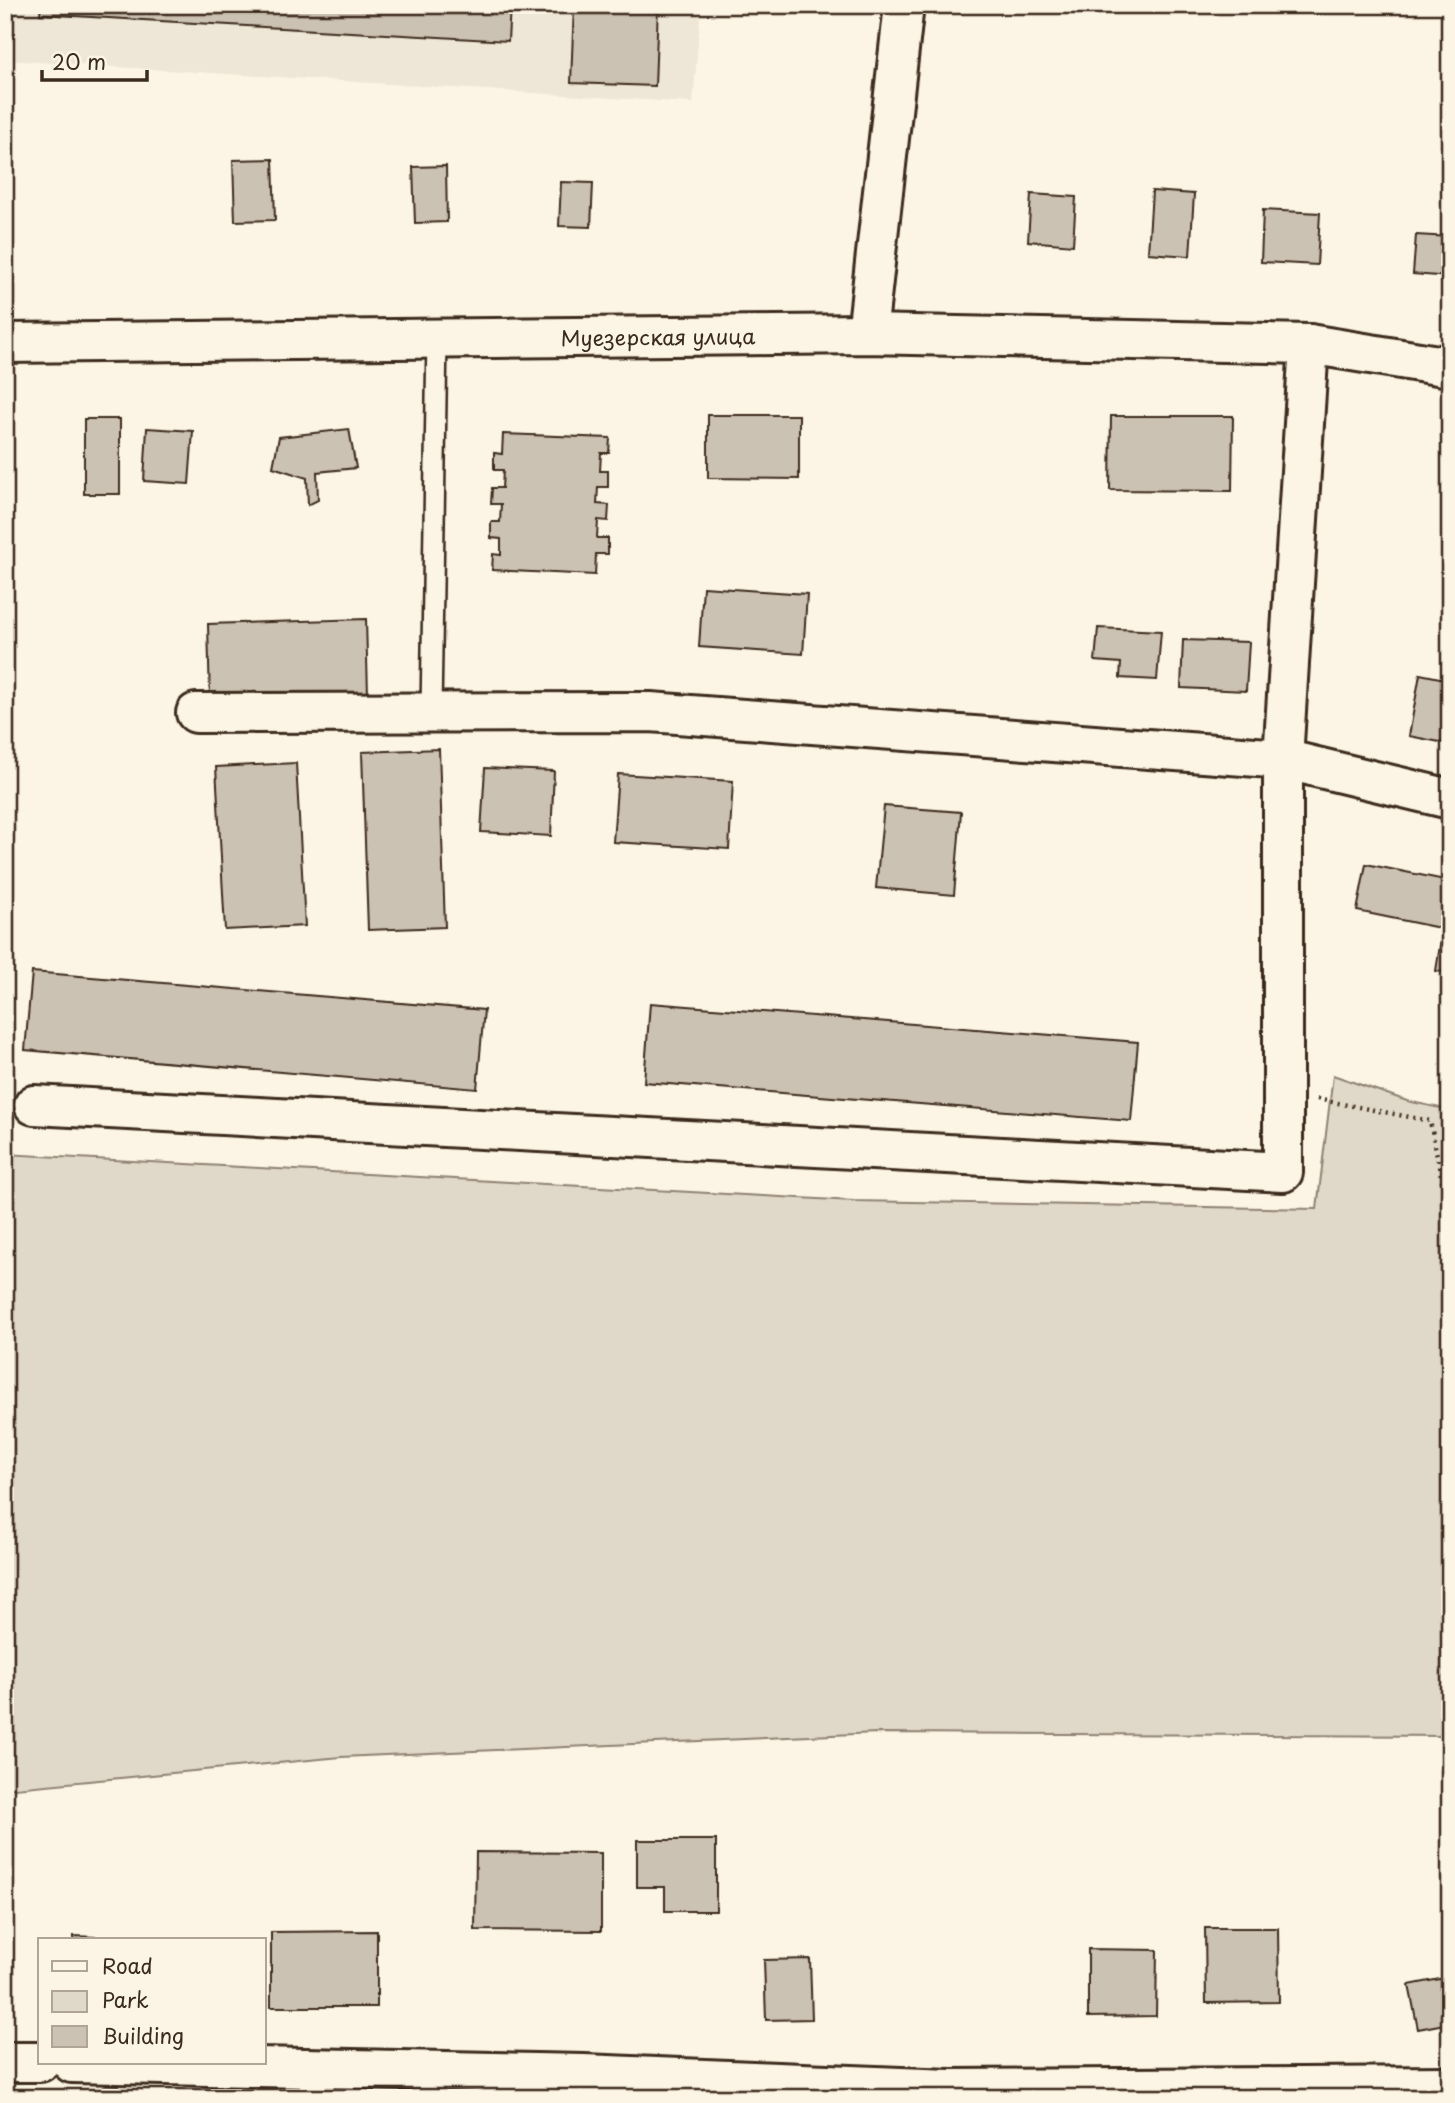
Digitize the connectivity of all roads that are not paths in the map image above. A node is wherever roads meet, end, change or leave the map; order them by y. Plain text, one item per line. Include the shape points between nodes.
1 (904, 5) edge
2 (867, 334) junction
3 (437, 337) junction
4 (5, 343) edge
5 (1309, 344) junction
6 (1450, 367) edge
7 (431, 712) junction
8 (196, 713) dead end
9 (1283, 759) junction
10 (1450, 799) edge
11 (34, 1105) dead end
12 (5, 2062) edge
13 (38, 2062) edge
14 (119, 2064) edge
15 (1450, 2086) edge
16 (950, 2093) edge

1 - 2 street
2 - 3 street, Муезерская улица
2 - 5 street, Муезерская улица
3 - 4 street, Муезерская улица
3 - 7 lane
5 - 6 street, Муезерская улица
5 - 9 street
7 - 8 street
7 - 9 street via 650,712
9 - 10 street
9 - 11 street via 1283,1172
12 - 13 street
14 - 16 street via 584,2074
15 - 16 street

